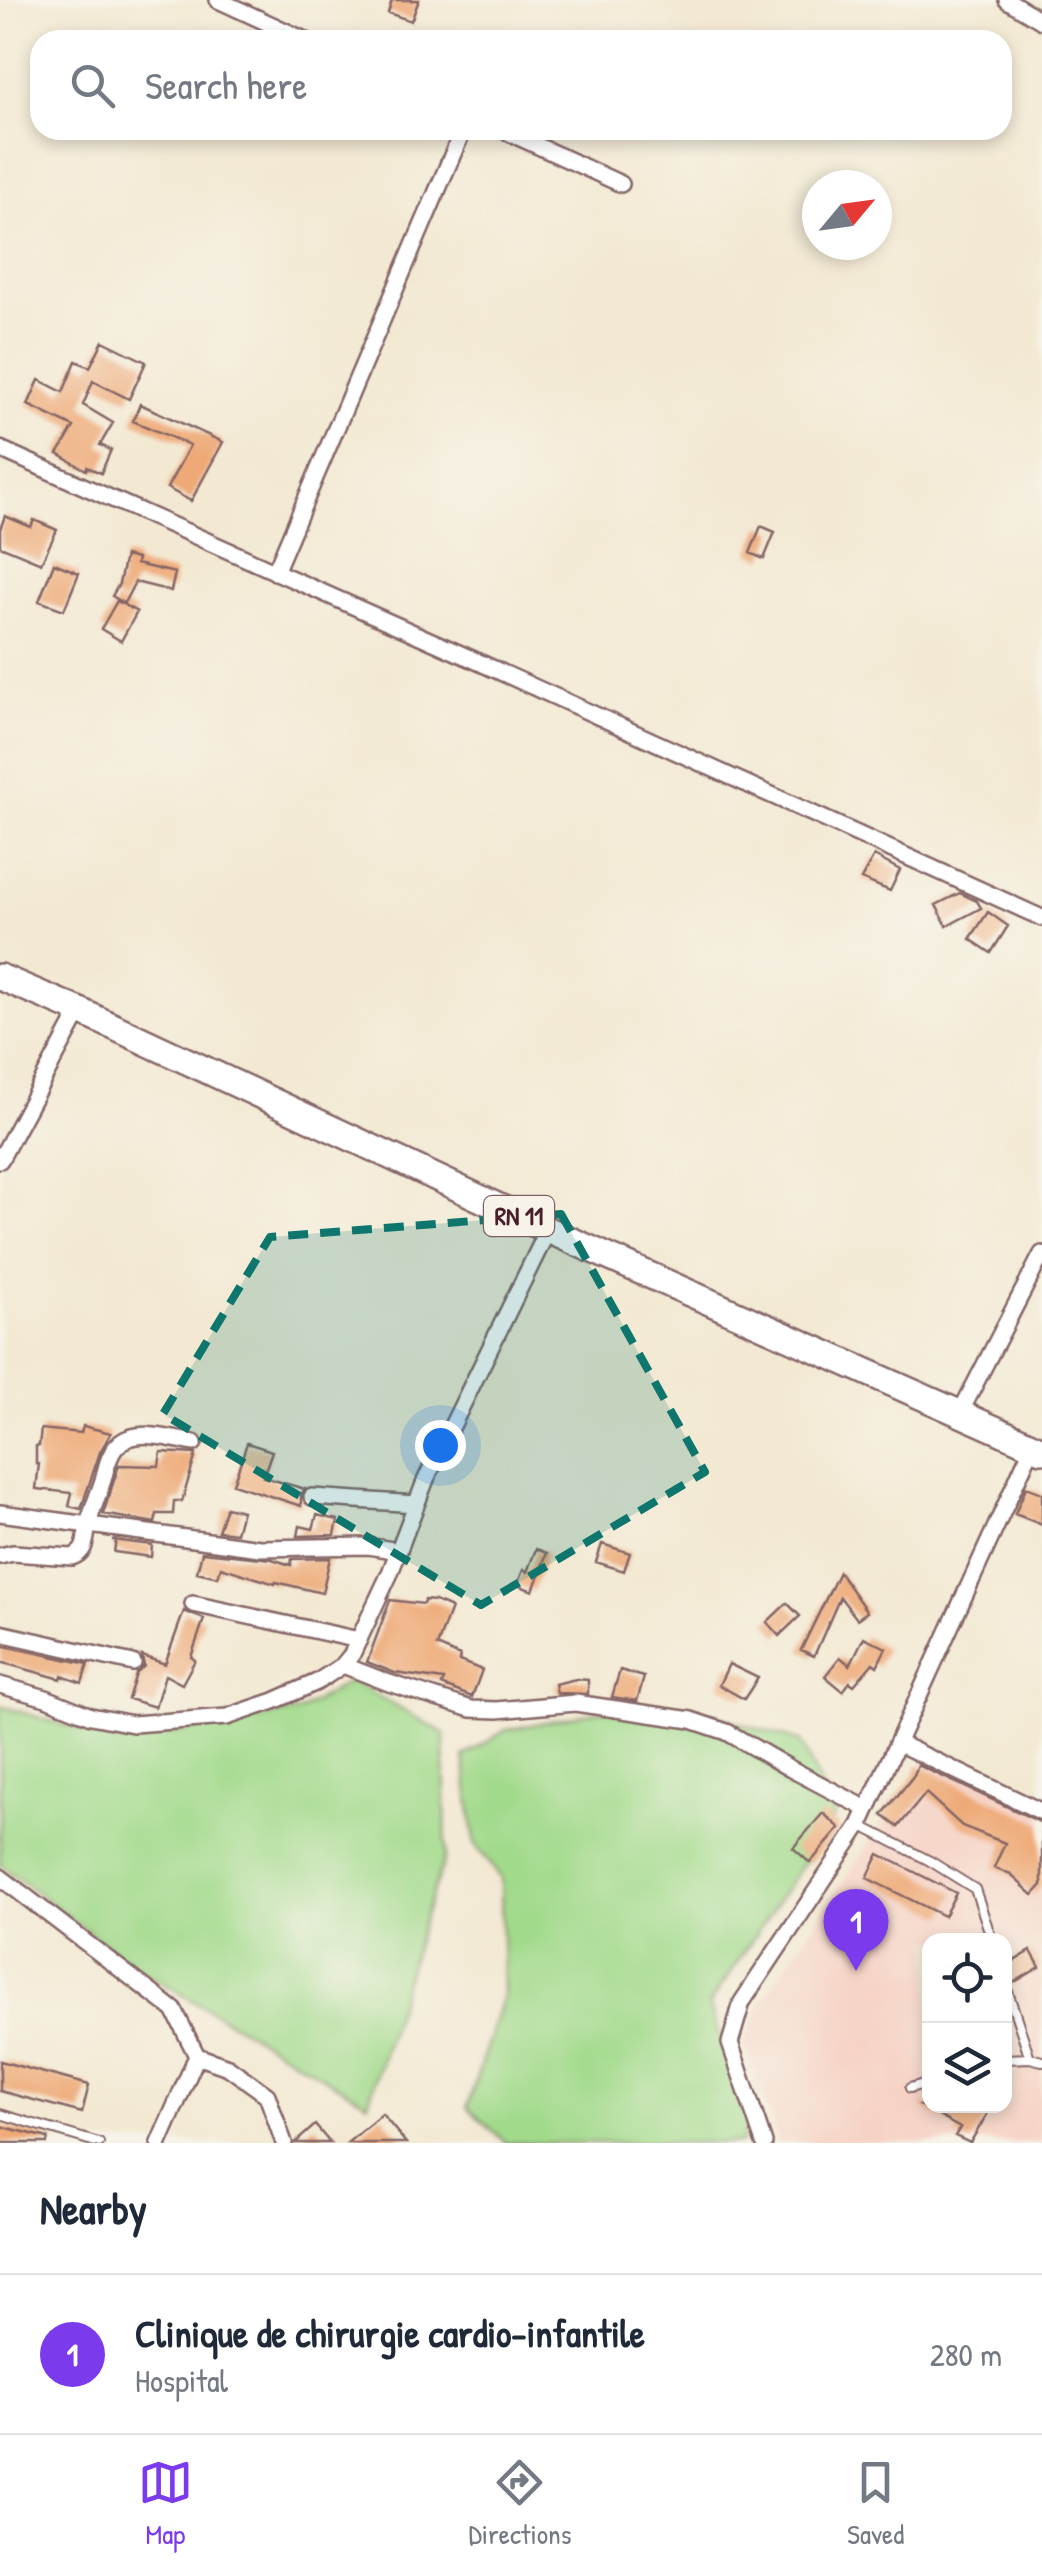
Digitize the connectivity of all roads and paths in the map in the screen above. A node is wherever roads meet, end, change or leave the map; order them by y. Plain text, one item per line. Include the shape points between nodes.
1 (218, 0) edge
2 (1007, 0) edge
3 (1042, 21) edge
4 (284, 30) edge
5 (459, 140) edge
6 (524, 140) edge
7 (621, 184) dead end
8 (0, 449) edge
9 (275, 572) junction
10 (1042, 918) edge
11 (0, 977) edge
12 (80, 1011) junction
13 (0, 1160) edge
14 (548, 1230) junction
15 (1042, 1254) edge
16 (960, 1413) junction
17 (194, 1443) dead end
18 (1037, 1447) edge
19 (312, 1497) dead end
20 (416, 1504) junction
21 (0, 1513) edge
22 (88, 1523) junction
23 (398, 1551) junction
24 (0, 1556) edge
25 (193, 1604) dead end
26 (0, 1633) edge
27 (359, 1640) junction
28 (132, 1663) dead end
29 (343, 1664) junction
30 (0, 1685) edge
31 (898, 1743) junction
32 (867, 1809) junction
33 (1042, 1812) edge
34 (860, 1825) junction
35 (0, 1877) edge
36 (989, 1933) edge
37 (1012, 2004) edge
38 (197, 2056) junction
39 (1030, 2058) junction
40 (1012, 2059) edge
41 (1042, 2061) edge
42 (922, 2084) edge
43 (910, 2088) dead end
44 (0, 2114) edge
45 (98, 2143) edge
46 (159, 2143) edge
47 (284, 2143) edge
48 (764, 2143) edge

1 - 4 street
2 - 3 street
5 - 9 street
6 - 7 street
8 - 9 street
9 - 10 street
11 - 12 main road, RN 11
12 - 13 street
12 - 14 main road, RN 11
14 - 16 main road, RN 11
14 - 20 street
15 - 16 street
16 - 18 main road, RN 11
17 - 22 street via 139,1436 118,1444
18 - 31 street
19 - 20 street
20 - 23 street
21 - 22 street
22 - 23 street via 260,1548
22 - 24 street via 79,1556
23 - 27 street
25 - 27 street
26 - 28 street
27 - 29 street
29 - 30 street via 274,1702 226,1716 133,1724
29 - 32 street via 471,1709 576,1703 691,1720 727,1732
31 - 32 street
31 - 33 street
32 - 34 street
34 - 36 lane via 974,1890
34 - 48 street via 742,2002 730,2044
35 - 38 street via 174,2010
37 - 39 lane
38 - 46 street
38 - 47 street via 228,2067 268,2095
39 - 40 lane
39 - 41 lane
42 - 43 lane
44 - 45 lane

